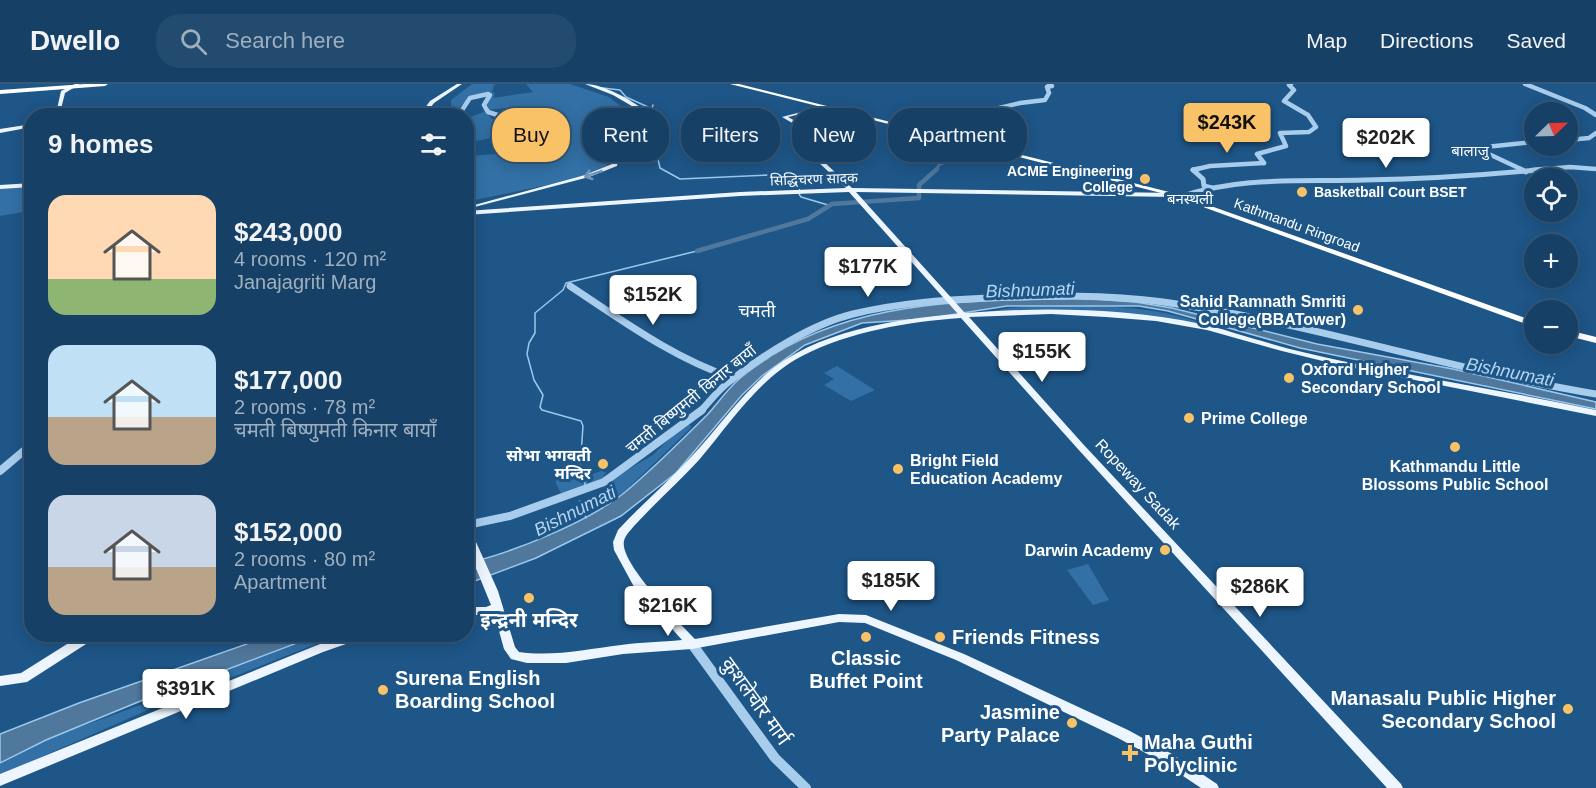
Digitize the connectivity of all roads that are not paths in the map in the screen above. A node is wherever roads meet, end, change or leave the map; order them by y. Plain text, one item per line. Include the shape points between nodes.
1 (105, 84) edge
2 (460, 84) edge
3 (587, 84) edge
4 (733, 84) edge
5 (1049, 84) edge
6 (1291, 84) edge
7 (1525, 84) edge
8 (76, 85) edge
9 (0, 92) edge
10 (824, 107) junction
11 (58, 108) edge
12 (427, 108) edge
13 (463, 108) edge
14 (999, 108) edge
15 (492, 113) edge
16 (1596, 115) edge
17 (888, 123) edge
18 (24, 126) edge
19 (0, 131) edge
20 (1596, 133) edge
21 (1578, 139) edge
22 (1524, 143) edge
23 (1027, 159) edge
24 (1560, 168) edge
25 (1596, 169) edge
26 (1524, 171) edge
27 (1524, 172) edge
28 (24, 186) edge
29 (0, 187) edge
30 (1212, 189) junction
31 (850, 190) junction
32 (1177, 196) junction
33 (474, 209) edge
34 (474, 211) edge
35 (570, 285) dead end
36 (949, 301) junction
37 (962, 315) junction
38 (1524, 320) edge
39 (1578, 336) edge
40 (1596, 340) edge
41 (733, 378) junction
42 (1596, 394) edge
43 (1596, 413) edge
44 (24, 451) edge
45 (0, 471) edge
46 (474, 524) edge
47 (474, 548) edge
48 (497, 607) junction
49 (474, 611) edge
50 (80, 642) edge
51 (339, 642) edge
52 (692, 644) junction
53 (0, 681) edge
54 (0, 780) edge
55 (806, 788) edge
56 (1212, 788) edge
57 (1396, 788) edge

1 - 8 highway
2 - 12 main road
3 -> 33 main road via 642,108 644,115 604,137 615,161 612,166
4 - 10 highway, Kathmandu Ringroad
5 - 14 street via 1052,86 1047,87 1049,93 1044,100
6 - 30 street via 1294,90 1284,101 1304,112 1316,127 1309,132 1280,133 1286,146 1257,154 1264,163 1193,170 1203,179 1204,186
7 - 16 street
8 - 9 highway
8 - 11 main road via 63,92
10 - 17 highway, Kathmandu Ringroad
10 - 31 main road via 784,117 815,134 817,155
13 - 15 street via 470,98 488,94 484,105
18 - 19 main road
20 - 21 street
22 - 26 street via 1476,148
23 - 32 highway, Kathmandu Ringroad
24 - 25 street
27 - 30 street via 1249,182
28 - 29 main road
30 - 32 street
31 - 32 main road, सिद्धिचरण सादक
31 - 34 main road, सिद्धिचरण सादक
31 - 36 main road, Ropeway Sadak
32 - 38 highway, Kathmandu Ringroad
35 - 41 street via 654,341
36 - 37 main road, Ropeway Sadak
36 - 41 street, चमती बिष्णुमती किनार बायाँ via 895,305 840,318 771,352
36 - 42 street, चमती बिष्णुमती किनार बायाँ via 1061,295 1162,302
37 - 43 main road via 1071,312 1199,326 1273,347
37 - 52 main road, कुशलेचौर मार्ग via 886,326 833,339 796,356 751,392 695,458 622,533 618,546 637,582
37 - 57 main road, Ropeway Sadak
39 - 40 highway
41 - 46 street, चमती बिष्णुमती किनार बायाँ via 698,414 604,482 510,516
44 - 45 street
47 - 48 main road
48 - 49 main road
48 - 52 main road via 515,656 566,657
50 - 53 main road via 23,678
51 - 54 main road
52 - 55 street, कुशलेचौर मार्ग via 775,758
52 - 56 main road via 839,618 866,619 960,657 1123,734

